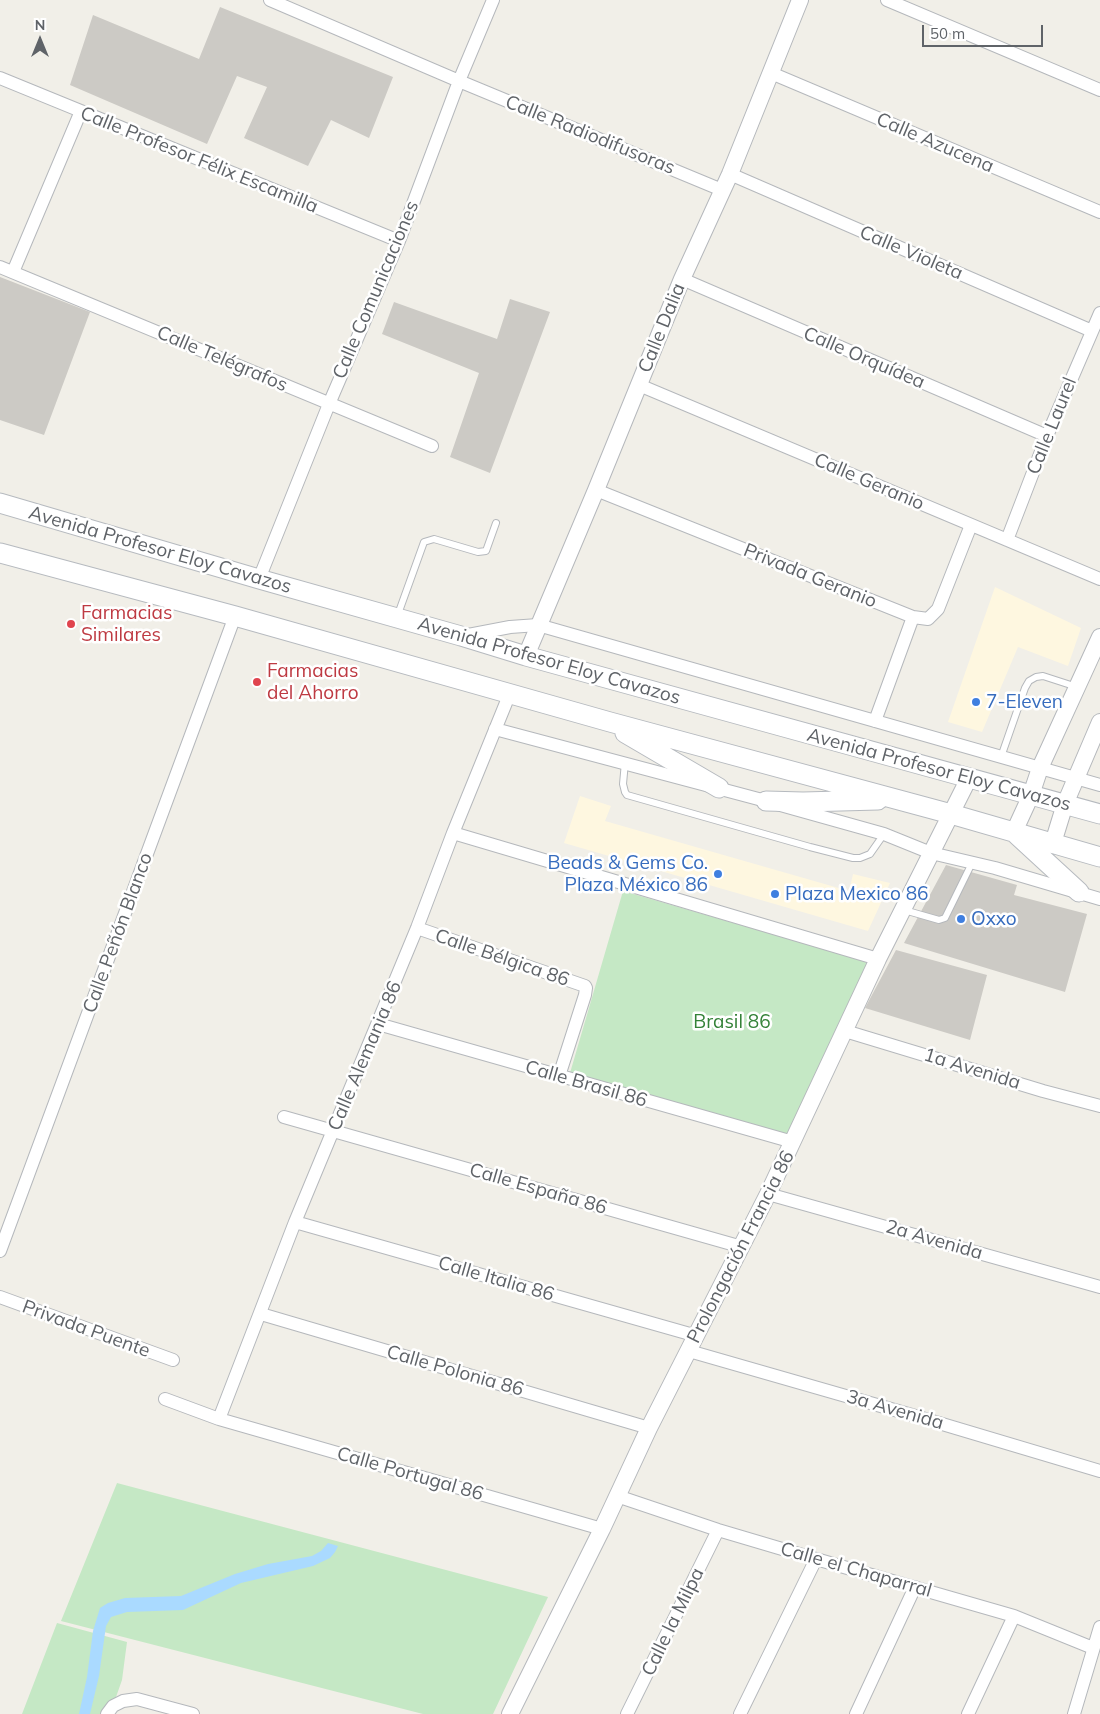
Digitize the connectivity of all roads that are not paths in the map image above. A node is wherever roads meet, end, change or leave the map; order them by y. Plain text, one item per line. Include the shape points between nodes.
1 (270, 0) edge
2 (493, 0) edge
3 (800, 0) edge
4 (888, 0) edge
5 (770, 74) junction
6 (0, 78) edge
7 (459, 81) junction
8 (1100, 90) edge
9 (81, 111) junction
10 (730, 174) junction
11 (722, 190) junction
12 (1100, 212) edge
13 (399, 241) junction
14 (0, 267) edge
15 (13, 272) junction
16 (682, 279) junction
17 (1100, 312) edge
18 (1092, 331) junction
19 (639, 385) junction
20 (329, 404) junction
21 (1047, 436) junction
22 (432, 446) dead end
23 (596, 490) junction
24 (0, 503) edge
25 (496, 523) dead end
26 (971, 525) junction
27 (1007, 540) junction
28 (0, 553) edge
29 (259, 579) junction
30 (1100, 579) edge
31 (235, 616) junction
32 (913, 617) junction
33 (396, 618) junction
34 (538, 625) junction
35 (461, 636) junction
36 (1100, 637) edge
37 (526, 656) junction
38 (1078, 688) junction
39 (510, 693) junction
40 (875, 721) junction
41 (610, 722) junction
42 (1100, 722) edge
43 (495, 729) junction
44 (1001, 757) junction
45 (625, 762) junction
46 (1040, 768) junction
47 (969, 778) junction
48 (1077, 779) junction
49 (1100, 785) edge
50 (719, 788) junction
51 (1031, 795) junction
52 (896, 799) junction
53 (766, 801) junction
54 (1065, 804) junction
55 (951, 814) junction
56 (1100, 814) edge
57 (1014, 832) junction
58 (453, 833) junction
59 (884, 834) junction
60 (1053, 843) junction
61 (931, 852) junction
62 (1100, 857) edge
63 (972, 863) junction
64 (1079, 892) junction
65 (1100, 898) edge
66 (903, 910) junction
67 (417, 928) junction
68 (878, 959) junction
69 (378, 1024) junction
70 (845, 1032) junction
71 (559, 1076) junction
72 (1100, 1106) edge
73 (284, 1117) dead end
74 (334, 1132) junction
75 (793, 1142) junction
76 (768, 1194) junction
77 (295, 1222) junction
78 (742, 1246) junction
79 (0, 1250) edge
80 (1100, 1287) edge
81 (0, 1298) edge
82 (261, 1314) junction
83 (697, 1336) junction
84 (689, 1351) junction
85 (172, 1360) dead end
86 (165, 1399) dead end
87 (219, 1419) junction
88 (649, 1428) junction
89 (1100, 1471) edge
90 (617, 1496) junction
91 (602, 1528) junction
92 (718, 1530) junction
93 (816, 1559) junction
94 (915, 1587) junction
95 (1014, 1616) junction
96 (1100, 1627) edge
97 (1093, 1648) junction
98 (1077, 1713) edge
99 (107, 1714) edge
100 (193, 1714) edge
101 (510, 1714) edge
102 (627, 1714) edge
103 (740, 1714) edge
104 (856, 1714) edge
105 (968, 1714) edge

1 - 7 street, Calle Radiodifusoras
2 - 7 street, Calle Comunicaciones
3 - 5 street, Calle Dalia
4 - 8 street
5 - 10 street, Calle Dalia
5 - 12 street, Calle Azucena
6 - 9 street, Calle Profesor Félix Escamilla
7 - 11 street, Calle Radiodifusoras
7 - 13 street, Calle Comunicaciones
9 - 13 street, Calle Profesor Félix Escamilla
9 - 15 street
10 - 11 street, Calle Dalia
10 - 18 street, Calle Violeta
11 - 16 street, Calle Dalia
13 - 20 street, Calle Comunicaciones
14 - 15 street, Calle Telégrafos
15 - 20 street, Calle Telégrafos
16 - 19 street, Calle Dalia
16 - 21 street, Calle Orquídea
17 - 18 street, Calle Laurel
18 - 21 street, Calle Laurel
19 - 23 street, Calle Dalia
19 - 26 street, Calle Geranio
20 - 22 street, Calle Telégrafos
20 - 29 street, Calle Comunicaciones
21 - 27 street, Calle Laurel
23 - 32 street, Privada Geranio
23 - 34 street, Calle Dalia
24 - 29 main road, Avenida Profesor Eloy Cavazos
25 - 33 lane via 486,551 478,552 434,539 424,542
26 - 27 street, Calle Geranio
26 - 32 street via 938,609 928,619
27 - 30 street, Calle Geranio
28 - 31 main road, Avenida Profesor Eloy Cavazos
29 - 33 main road, Avenida Profesor Eloy Cavazos
31 - 39 main road, Avenida Profesor Eloy Cavazos
31 - 79 street, Calle Peñón Blanco
32 - 40 street
33 - 35 main road, Avenida Profesor Eloy Cavazos
34 - 35 street
34 - 37 street, Calle Dalia
34 - 40 street
35 - 37 main road, Avenida Profesor Eloy Cavazos
36 - 38 street
37 - 47 main road, Avenida Profesor Eloy Cavazos
38 - 44 lane via 1042,676 1029,681
38 - 46 street
39 - 41 main road, Avenida Profesor Eloy Cavazos
39 - 43 street, Calle Alemania 86
40 - 44 street
41 - 50 main road
41 - 52 main road, Avenida Profesor Eloy Cavazos
42 - 48 street
43 - 45 street
43 - 58 street, Calle Alemania 86
44 - 46 street
45 - 50 street
45 - 59 lane via 623,784 627,795 810,847 860,858 870,854
46 - 48 street
46 - 51 street
47 - 51 main road, Avenida Profesor Eloy Cavazos
47 - 55 street, Prolongación Francia 86
48 - 49 street
48 - 54 street
50 - 53 street
51 - 54 main road, Avenida Profesor Eloy Cavazos
51 - 57 street
52 - 53 main road
52 - 55 main road, Avenida Profesor Eloy Cavazos
53 - 59 street
54 - 56 main road, Avenida Profesor Eloy Cavazos
54 - 60 street
55 - 57 main road, Avenida Profesor Eloy Cavazos
55 - 61 street, Prolongación Francia 86
57 - 60 main road, Avenida Profesor Eloy Cavazos
57 - 64 main road
58 - 67 street, Calle Alemania 86
58 - 68 street
59 - 61 street
60 - 62 main road, Avenida Profesor Eloy Cavazos
61 - 63 street
61 - 66 street, Prolongación Francia 86
63 - 64 street
63 - 66 lane via 945,918 939,920
64 - 65 street
66 - 68 street, Prolongación Francia 86
67 - 69 street, Calle Alemania 86
67 - 71 street, Calle Bélgica 86 via 586,988
68 - 70 street, Prolongación Francia 86
69 - 71 street, Calle Brasil 86
69 - 74 street, Calle Alemania 86
70 - 72 street, 1a Avenida
70 - 75 street, Prolongación Francia 86
71 - 75 street, Calle Brasil 86
73 - 74 street, Calle España 86
74 - 77 street, Calle Alemania 86
74 - 78 street, Calle España 86
75 - 76 street, Prolongación Francia 86
76 - 78 street, Prolongación Francia 86
76 - 80 street, 2a Avenida
77 - 82 street, Calle Alemania 86
77 - 83 street, Calle Italia 86
78 - 83 street, Prolongación Francia 86
81 - 85 street, Privada Puente
82 - 87 street, Calle Alemania 86
82 - 88 street, Calle Polonia 86
83 - 84 street, Prolongación Francia 86
84 - 88 street, Prolongación Francia 86
84 - 89 street, 3a Avenida
86 - 87 street, Calle Portugal 86
87 - 91 street, Calle Portugal 86
88 - 90 street, Prolongación Francia 86
90 - 91 street, Prolongación Francia 86
90 - 92 street, Calle el Chaparral
91 - 101 street, Prolongación Francia 86
92 - 93 street, Calle el Chaparral
92 - 102 street, Calle la Milpa
93 - 94 street, Calle el Chaparral
93 - 103 street
94 - 95 street, Calle el Chaparral
94 - 104 street
95 - 97 street, Calle el Chaparral
95 - 105 street
96 - 97 street
97 - 98 street
99 - 100 street via 113,1706 136,1699

